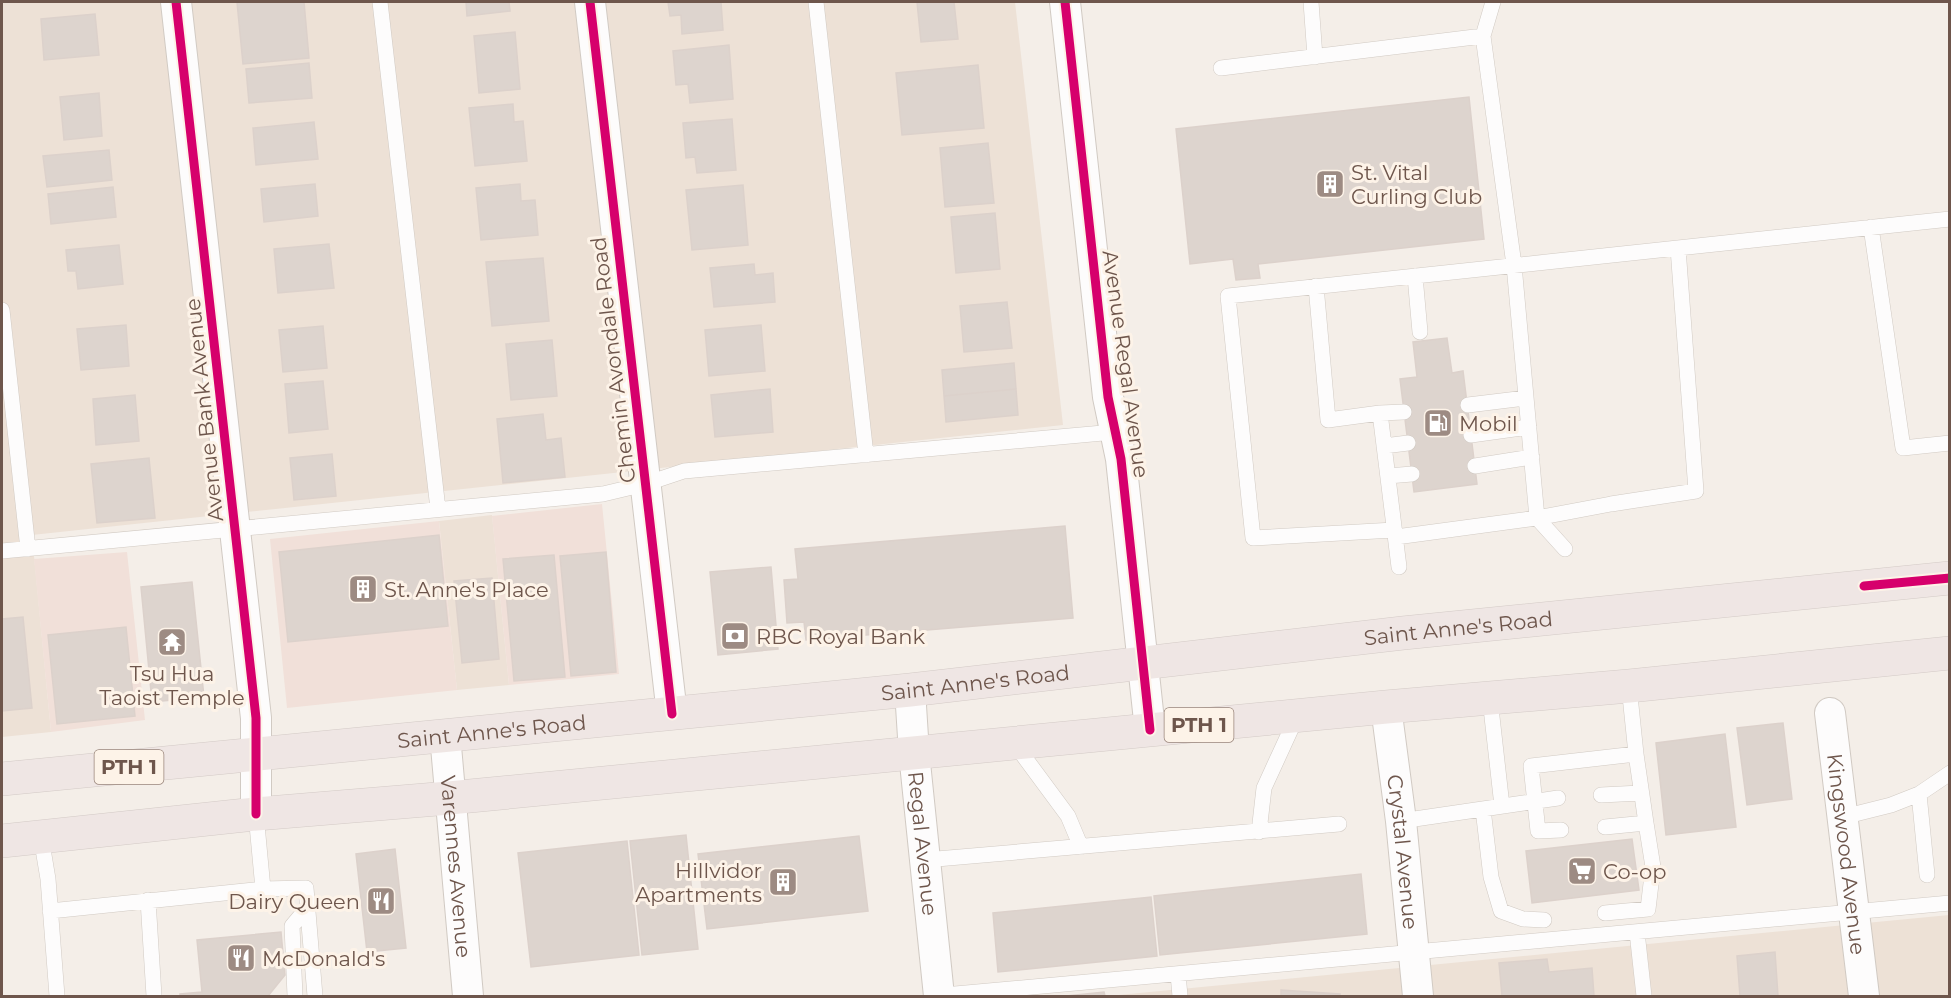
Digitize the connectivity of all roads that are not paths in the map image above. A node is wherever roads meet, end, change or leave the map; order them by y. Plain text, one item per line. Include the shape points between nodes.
1 (176, 2) edge
2 (380, 2) edge
3 (590, 2) edge
4 (816, 2) edge
5 (1065, 2) edge
6 (1311, 2) edge
7 (1492, 2) edge
8 (1483, 36) junction
9 (1315, 57) junction
10 (1221, 68) dead end
11 (1950, 219) edge
12 (1871, 227) junction
13 (1678, 248) junction
14 (1514, 266) junction
15 (1415, 276) junction
16 (1316, 286) junction
17 (2, 310) edge
18 (1420, 332) dead end
19 (1526, 398) junction
20 (1468, 405) dead end
21 (1404, 412) dead end
22 (1380, 413) junction
23 (1529, 427) junction
24 (1114, 432) junction
25 (1471, 435) dead end
26 (1408, 443) dead end
27 (1950, 443) edge
28 (1384, 446) junction
29 (866, 455) junction
30 (1532, 457) junction
31 (1475, 466) dead end
32 (1412, 474) dead end
33 (1388, 476) junction
34 (645, 484) junction
35 (438, 510) junction
36 (1538, 518) junction
37 (235, 528) junction
38 (1395, 533) junction
39 (28, 549) junction
40 (1565, 549) dead end
41 (2, 551) edge
42 (1399, 567) dead end
43 (1950, 578) edge
44 (1950, 653) edge
45 (1142, 663) junction
46 (1629, 686) junction
47 (910, 690) junction
48 (1490, 699) junction
49 (1386, 707) junction
50 (1830, 713) dead end
51 (672, 714) junction
52 (1297, 716) junction
53 (1150, 730) junction
54 (445, 735) junction
55 (1014, 743) junction
56 (914, 753) junction
57 (1636, 754) junction
58 (257, 755) junction
59 (1950, 773) edge
60 (2, 779) edge
61 (1641, 793) junction
62 (1919, 794) junction
63 (1601, 795) dead end
64 (449, 798) junction
65 (1558, 798) dead end
66 (1535, 801) junction
67 (1502, 806) junction
68 (1483, 809) junction
69 (256, 814) junction
70 (1843, 817) junction
71 (1401, 821) junction
72 (1646, 823) junction
73 (1339, 824) dead end
74 (1605, 827) dead end
75 (1561, 830) dead end
76 (1259, 832) junction
77 (41, 837) junction
78 (2, 841) edge
79 (1081, 847) junction
80 (925, 860) junction
81 (1927, 875) dead end
82 (263, 889) junction
83 (148, 900) junction
84 (1950, 903) edge
85 (308, 907) junction
86 (1854, 910) junction
87 (50, 911) junction
88 (1605, 913) dead end
89 (1544, 920) dead end
90 (1637, 932) junction
91 (1413, 953) junction
92 (1178, 974) junction
93 (57, 996) edge
94 (154, 996) edge
95 (294, 996) edge
96 (315, 996) edge
97 (468, 996) edge
98 (935, 996) edge
99 (1180, 996) edge
100 (1418, 996) edge
101 (1644, 996) edge
102 (1864, 996) edge

1 - 37 street, Avenue Bank Avenue
2 - 35 lane
3 - 34 street, Chemin Avondale Road
4 - 29 lane
5 - 24 street, Avenue Regal Avenue
6 - 9 lane
7 - 8 lane
8 - 9 lane
8 - 14 lane
9 - 10 lane
11 - 12 lane
12 - 13 lane
12 - 27 lane via 1903,448
13 - 14 lane
13 - 36 lane via 1696,491
14 - 15 lane
14 - 19 lane
15 - 16 lane
15 - 18 lane
16 - 22 lane via 1328,420
16 - 38 lane via 1228,296 1253,538
17 - 39 lane
19 - 20 lane
19 - 23 lane
21 - 22 lane
22 - 28 lane
23 - 25 lane
23 - 30 lane
24 - 29 lane
24 - 45 street, Avenue Regal Avenue via 1121,459
26 - 28 lane
28 - 33 lane
29 - 34 lane via 679,472
30 - 31 lane
30 - 36 lane
32 - 33 lane
33 - 38 lane
34 - 35 lane via 603,494
34 - 51 street, Chemin Avondale Road
35 - 37 lane
36 - 38 lane
36 - 40 lane
37 - 39 lane
37 - 58 street, Avenue Bank Avenue
38 - 42 lane
39 - 41 lane
43 - 45 highway, Saint Anne's Road / PTH 1
44 - 46 highway, PTH 1
45 - 47 highway, Saint Anne's Road / PTH 1
45 - 53 street, Avenue Regal Avenue
46 - 48 highway, PTH 1
46 - 57 lane
47 - 51 highway, Saint Anne's Road / PTH 1
47 - 56 street, Regal Avenue
48 - 49 highway, PTH 1
48 - 67 lane
49 - 52 highway, PTH 1
49 - 71 street, Crystal Avenue
50 - 70 street, Kingswood Avenue
51 - 54 highway, Saint Anne's Road / PTH 1
52 - 53 highway, PTH 1
52 - 76 lane via 1264,788
53 - 55 highway, PTH 1
54 - 58 highway, Saint Anne's Road / PTH 1
54 - 64 street, Varennes Avenue
55 - 56 highway, PTH 1
55 - 79 lane via 1068,816
56 - 64 highway, PTH 1
56 - 80 street, Regal Avenue
57 - 61 lane
57 - 66 lane via 1531,766
58 - 60 highway, Saint Anne's Road / PTH 1
58 - 69 street, Avenue Bank Avenue
59 - 62 lane
61 - 63 lane
61 - 72 lane
62 - 70 lane
62 - 81 lane
64 - 69 highway, PTH 1
64 - 97 street, Varennes Avenue
65 - 66 lane
66 - 67 lane
66 - 75 lane via 1538,831
67 - 68 lane
68 - 71 lane
68 - 89 lane via 1491,877 1501,912
69 - 77 highway, PTH 1
69 - 82 lane
70 - 86 street, Kingswood Avenue
71 - 91 street, Crystal Avenue
72 - 74 lane
72 - 88 lane via 1653,867 1648,909
73 - 76 lane
76 - 79 lane
77 - 78 highway, PTH 1
77 - 87 lane
79 - 80 lane
80 - 98 street, Regal Avenue
82 - 83 lane
82 - 85 lane via 306,888
83 - 87 lane
83 - 94 lane
84 - 86 lane
85 - 95 lane via 292,926
85 - 96 lane
86 - 90 lane
86 - 102 street, Kingswood Avenue
87 - 93 lane
90 - 91 lane
90 - 101 lane
91 - 92 lane
91 - 100 street, Crystal Avenue
92 - 98 lane
92 - 99 lane

